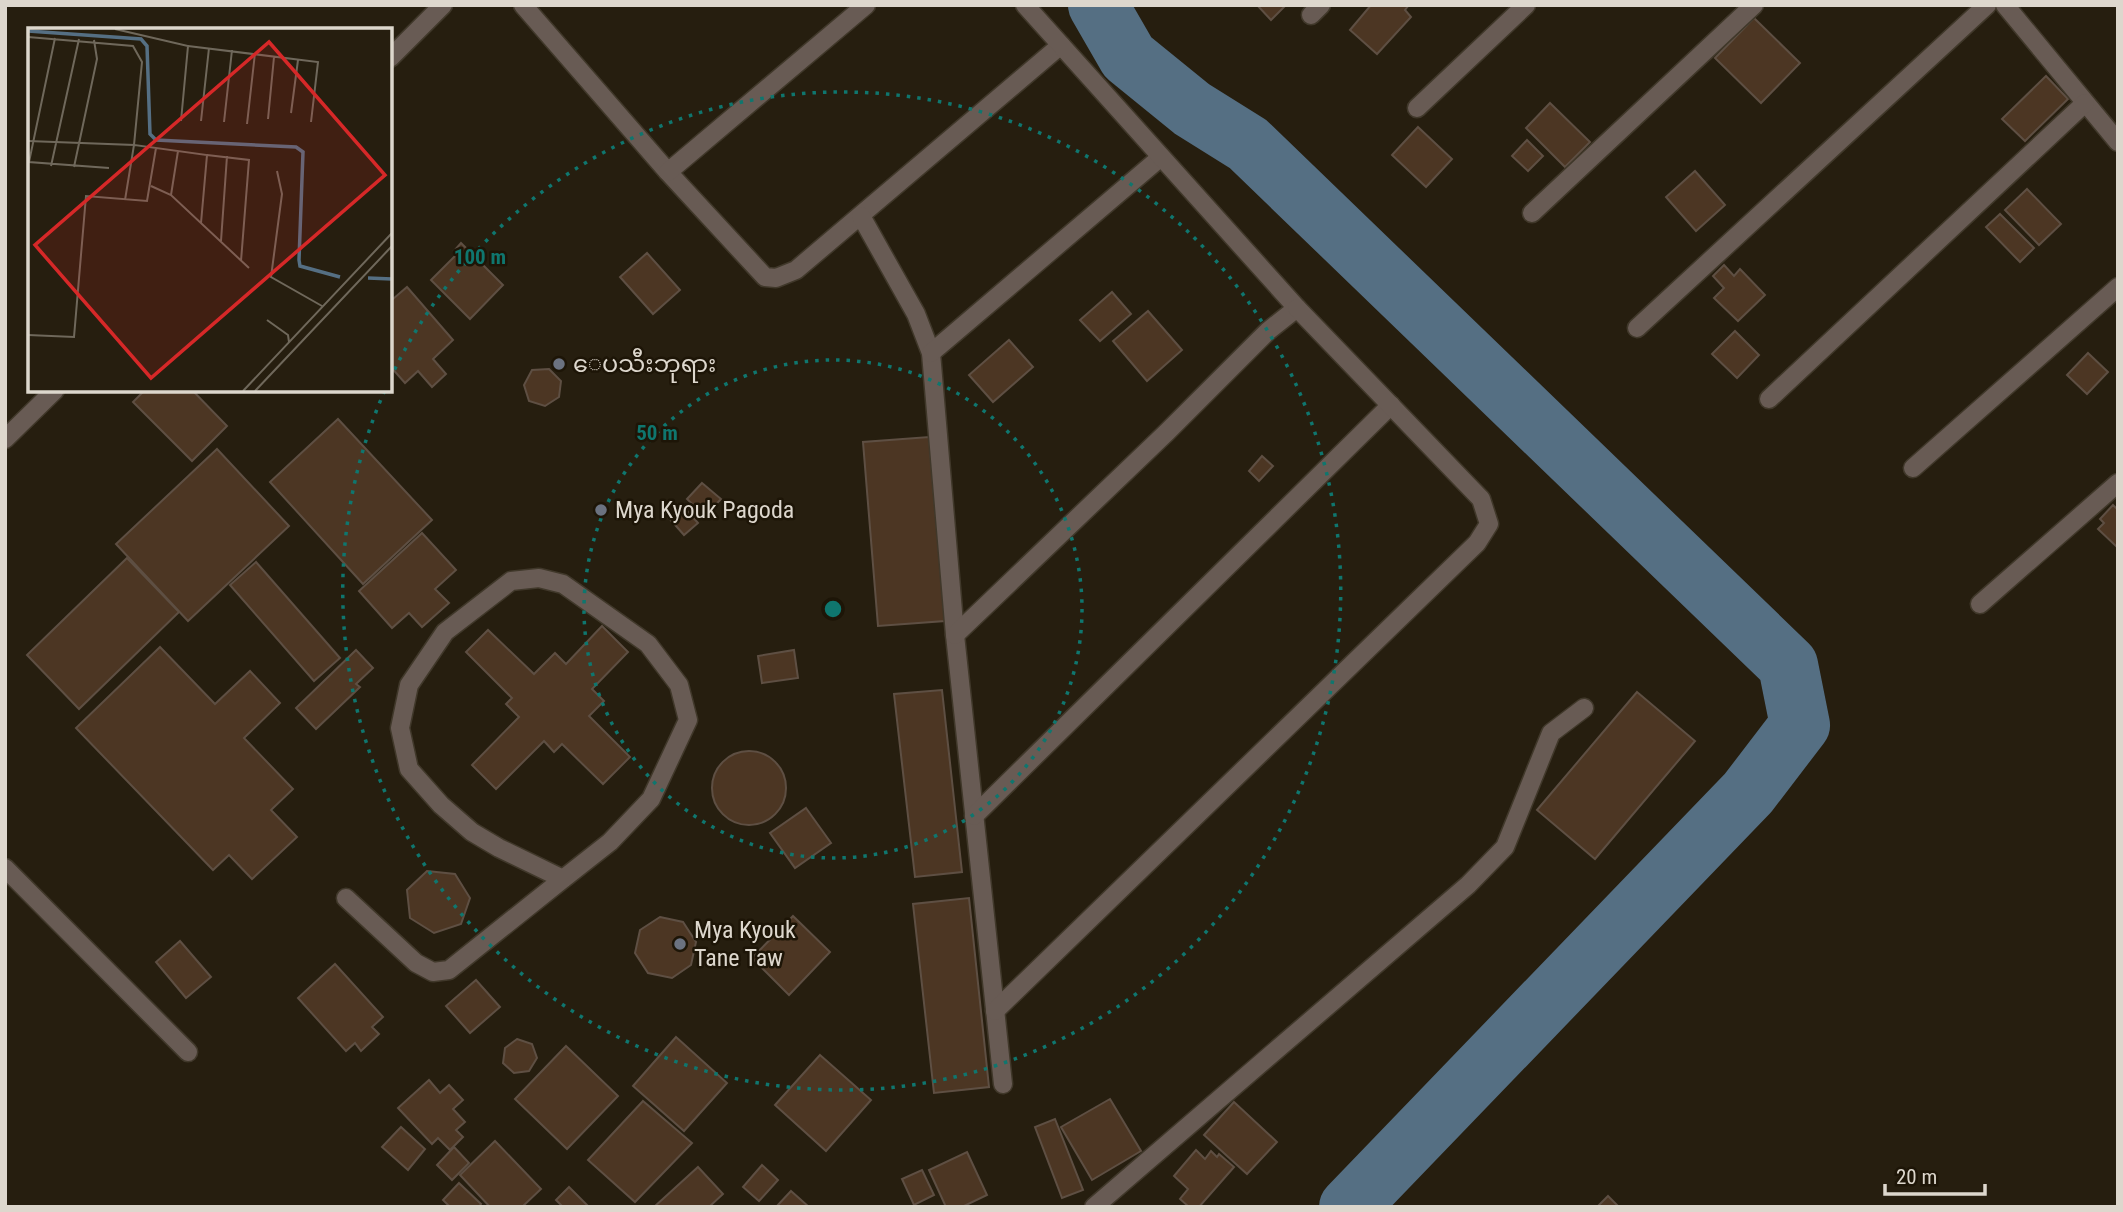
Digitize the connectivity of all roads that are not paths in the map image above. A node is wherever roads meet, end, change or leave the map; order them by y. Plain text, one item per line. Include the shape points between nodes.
1 (443, 5) edge
2 (523, 5) edge
3 (866, 5) edge
4 (1025, 5) edge
5 (1526, 5) edge
6 (1754, 5) edge
7 (1987, 5) edge
8 (2005, 5) edge
9 (1060, 46) junction
10 (392, 56) edge
11 (2085, 103) junction
12 (1417, 108) dead end
13 (2118, 142) edge
14 (1161, 156) junction
15 (668, 172) junction
16 (1532, 213) dead end
17 (861, 216) junction
18 (2118, 287) edge
19 (1297, 308) junction
20 (1637, 328) dead end
21 (931, 354) junction
22 (53, 392) edge
23 (1769, 399) dead end
24 (1391, 405) junction
25 (5, 439) edge
26 (1913, 468) dead end
27 (2118, 483) edge
28 (1980, 604) dead end
29 (955, 635) junction
30 (1584, 708) dead end
31 (974, 816) junction
32 (5, 868) edge
33 (563, 879) junction
34 (346, 898) dead end
35 (995, 1011) junction
36 (188, 1052) dead end
37 (1003, 1084) dead end
38 (1094, 1207) edge

1 - 10 street
2 - 15 street
3 - 15 street
4 - 9 street
5 - 12 street
6 - 16 street
7 - 20 street
8 - 11 street
9 - 14 street
9 - 17 street
11 - 13 street
11 - 23 street
14 - 19 street
14 - 21 street
15 - 17 street via 765,277 796,270
17 - 21 street via 916,314
18 - 26 street
19 - 24 street
19 - 29 street
21 - 29 street
22 - 25 street
24 - 31 street
24 - 35 street via 1481,499 1489,524 1477,543
27 - 28 street
29 - 31 street
30 - 38 street via 1551,733 1505,848
31 - 35 street
32 - 36 street
33 - 33 street via 610,842 651,799 688,720 679,685 648,644 562,584 539,578 511,581 445,632 409,685 400,728 409,769 441,805 472,832
33 - 34 street via 449,970 433,972 416,963
35 - 37 street

